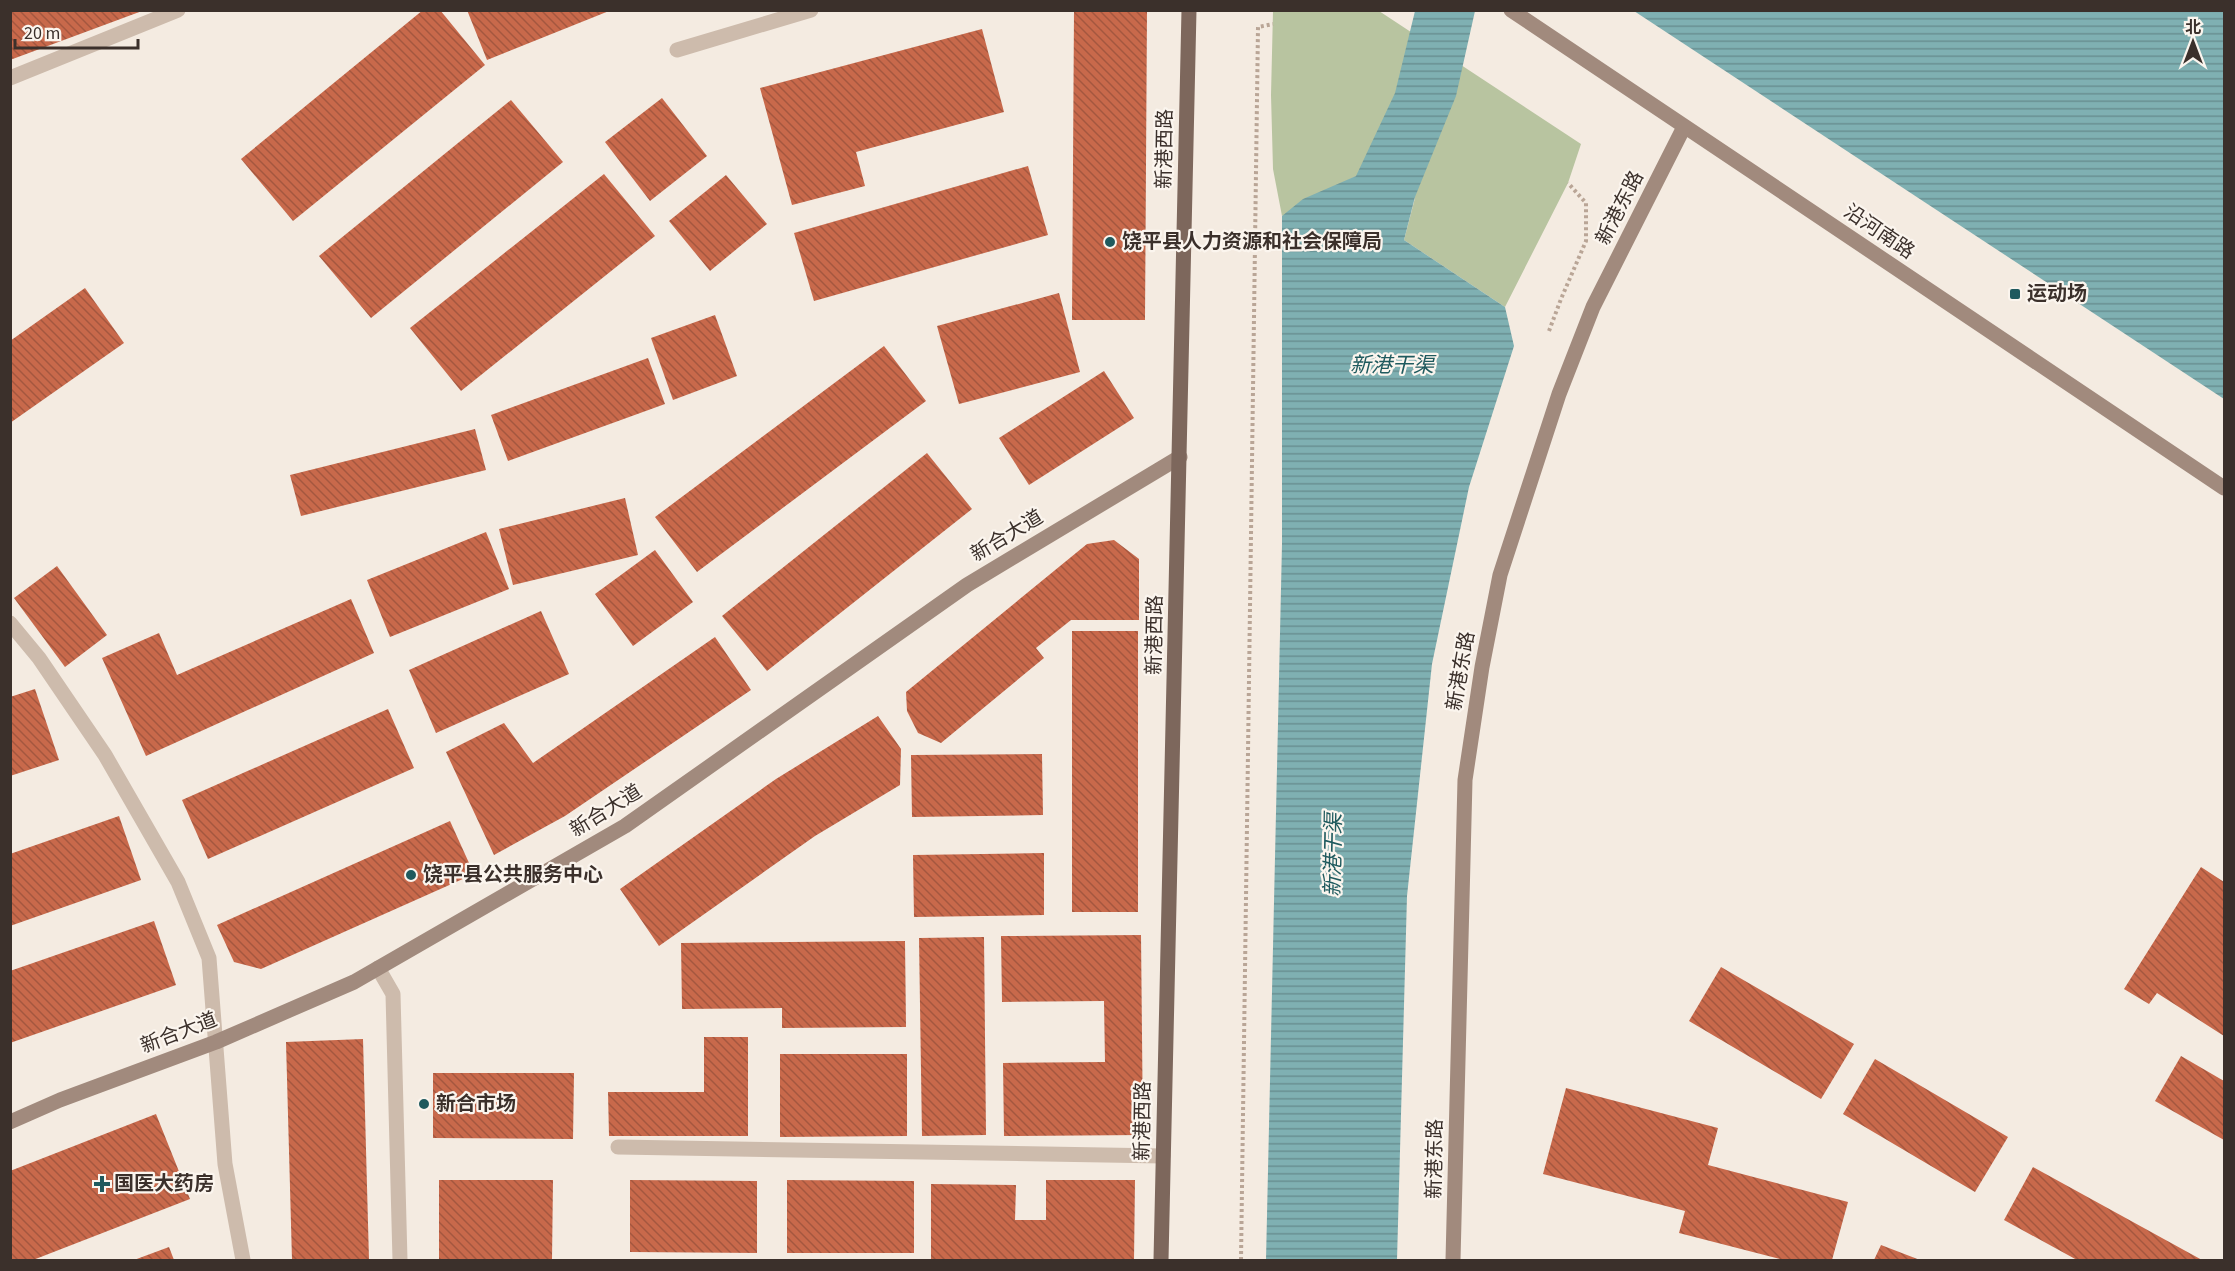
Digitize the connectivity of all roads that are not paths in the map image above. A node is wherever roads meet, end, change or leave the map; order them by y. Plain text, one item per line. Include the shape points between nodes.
1 (178, 10) edge
2 (811, 10) edge
3 (1189, 10) edge
4 (1511, 10) edge
5 (677, 50) dead end
6 (10, 78) edge
7 (1684, 127) junction
8 (1180, 457) junction
9 (2224, 488) edge
10 (10, 622) edge
11 (378, 968) junction
12 (216, 1042) junction
13 (10, 1122) edge
14 (618, 1147) dead end
15 (1163, 1156) junction
16 (243, 1260) edge
17 (400, 1260) edge
18 (1161, 1260) edge
19 (1453, 1260) edge

1 - 6 street
2 - 5 street
3 - 8 main road, 新港西路
4 - 7 main road, 沿河南路
7 - 9 main road, 沿河南路
7 - 19 main road, 新港东路 via 1593,307 1559,394 1500,575 1465,780
8 - 11 main road, 新合大道 via 967,585 625,826
8 - 15 main road, 新港西路
10 - 12 street via 105,755 178,882 209,958
11 - 12 main road, 新合大道
11 - 17 street via 393,994
12 - 13 main road, 新合大道
12 - 16 street via 225,1164
14 - 15 street
15 - 18 main road, 新港西路

